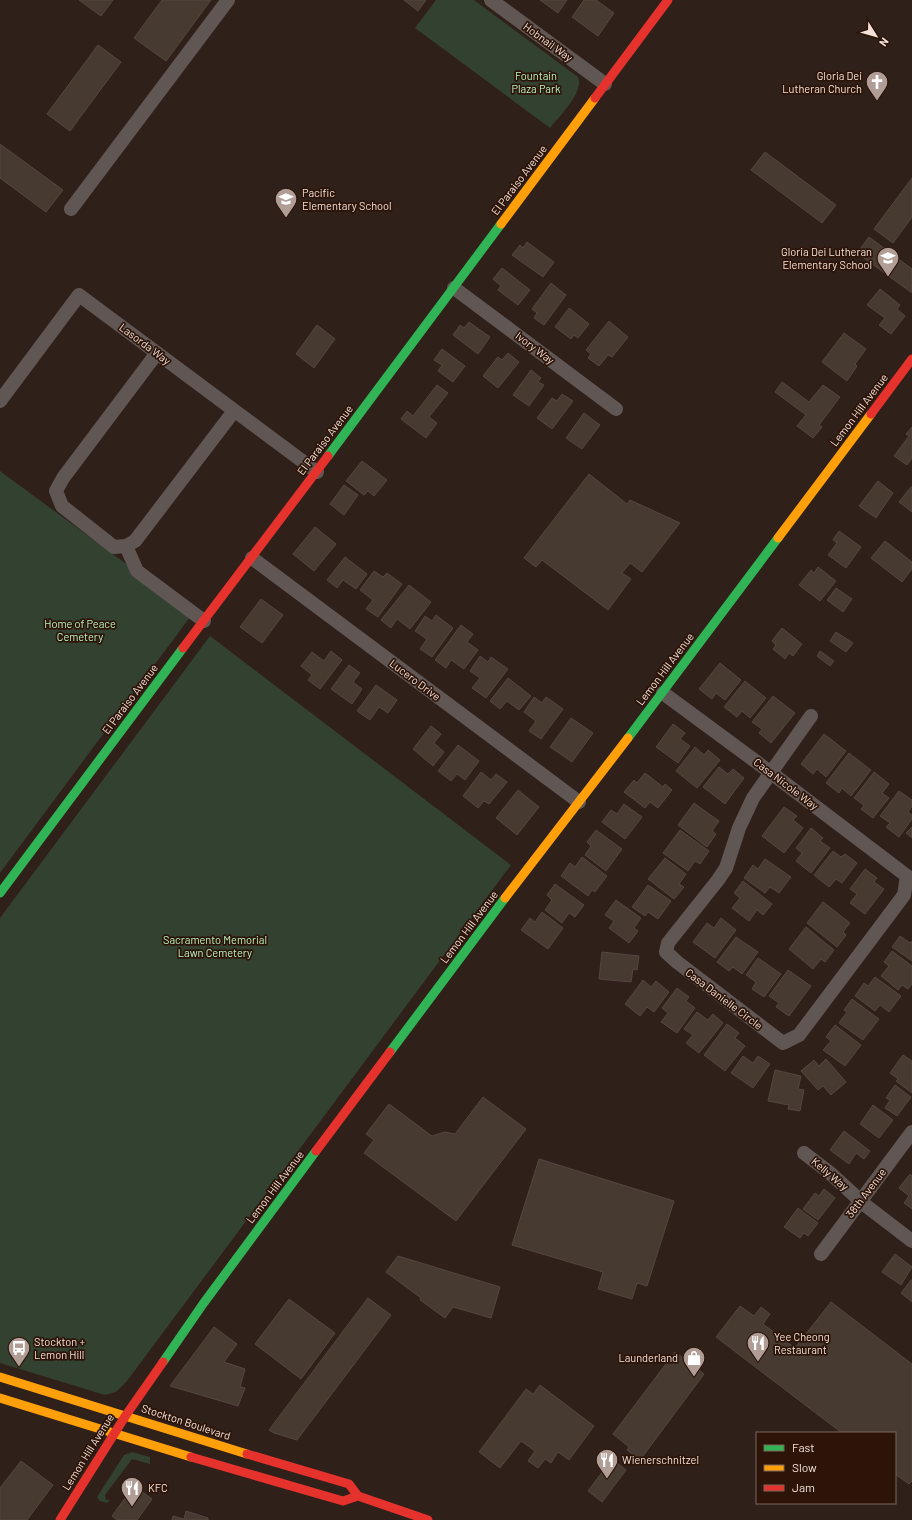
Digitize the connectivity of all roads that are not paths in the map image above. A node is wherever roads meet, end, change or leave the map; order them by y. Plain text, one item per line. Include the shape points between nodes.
1 (228, 0) edge
2 (491, 0) edge
3 (668, 0) edge
4 (605, 84) junction
5 (71, 208) dead end
6 (454, 288) junction
7 (157, 353) junction
8 (912, 359) edge
9 (0, 401) edge
10 (616, 409) dead end
11 (234, 411) junction
12 (317, 472) junction
13 (126, 546) junction
14 (252, 558) junction
15 (204, 621) junction
16 (662, 694) junction
17 (811, 716) dead end
18 (770, 772) junction
19 (579, 802) junction
20 (907, 876) joint
21 (0, 893) edge
22 (912, 1132) edge
23 (804, 1153) dead end
24 (860, 1200) junction
25 (912, 1241) edge
26 (821, 1254) dead end
27 (0, 1377) edge
28 (0, 1398) edge
29 (126, 1415) junction
30 (115, 1433) junction
31 (358, 1496) junction
32 (60, 1520) edge
33 (428, 1520) edge

1 - 5 street
2 - 4 street, Hobnail Way
3 - 4 street, El Paraiso Avenue
4 - 6 street, El Paraiso Avenue
6 - 10 street, Ivory Way
6 - 12 street, El Paraiso Avenue
7 - 9 street, Lasorda Way via 79,295
7 - 11 street, Lasorda Way
7 - 13 street via 63,478 56,491 62,506 77,518 114,547
8 - 16 street, Lemon Hill Avenue
11 - 12 street, Lasorda Way
11 - 13 street via 135,541
12 - 14 street, El Paraiso Avenue
13 - 15 street via 137,571
14 - 15 street, El Paraiso Avenue
14 - 19 street, Lucero Drive
15 - 21 street, El Paraiso Avenue
16 - 18 street, Casa Nicole Way
16 - 19 street, Lemon Hill Avenue
17 - 18 street
18 - 20 street, Casa Nicole Way
18 - 20 street, Casa Danielle Circle via 753,798 739,828 726,868 668,943 666,952 676,962 783,1043 799,1035 904,895
19 - 29 street, Lemon Hill Avenue via 479,932 203,1304
22 - 24 street, 38th Avenue
23 - 24 street, Kelly Way
24 - 25 street, Kelly Way
24 - 26 street, 38th Avenue
27 - 29 street, Stockton Boulevard
28 - 30 street
29 - 30 street, Lemon Hill Avenue
29 - 31 street, Stockton Boulevard via 349,1484
30 - 31 street via 343,1501
30 - 32 street, Lemon Hill Avenue
31 - 33 street, Stockton Boulevard

